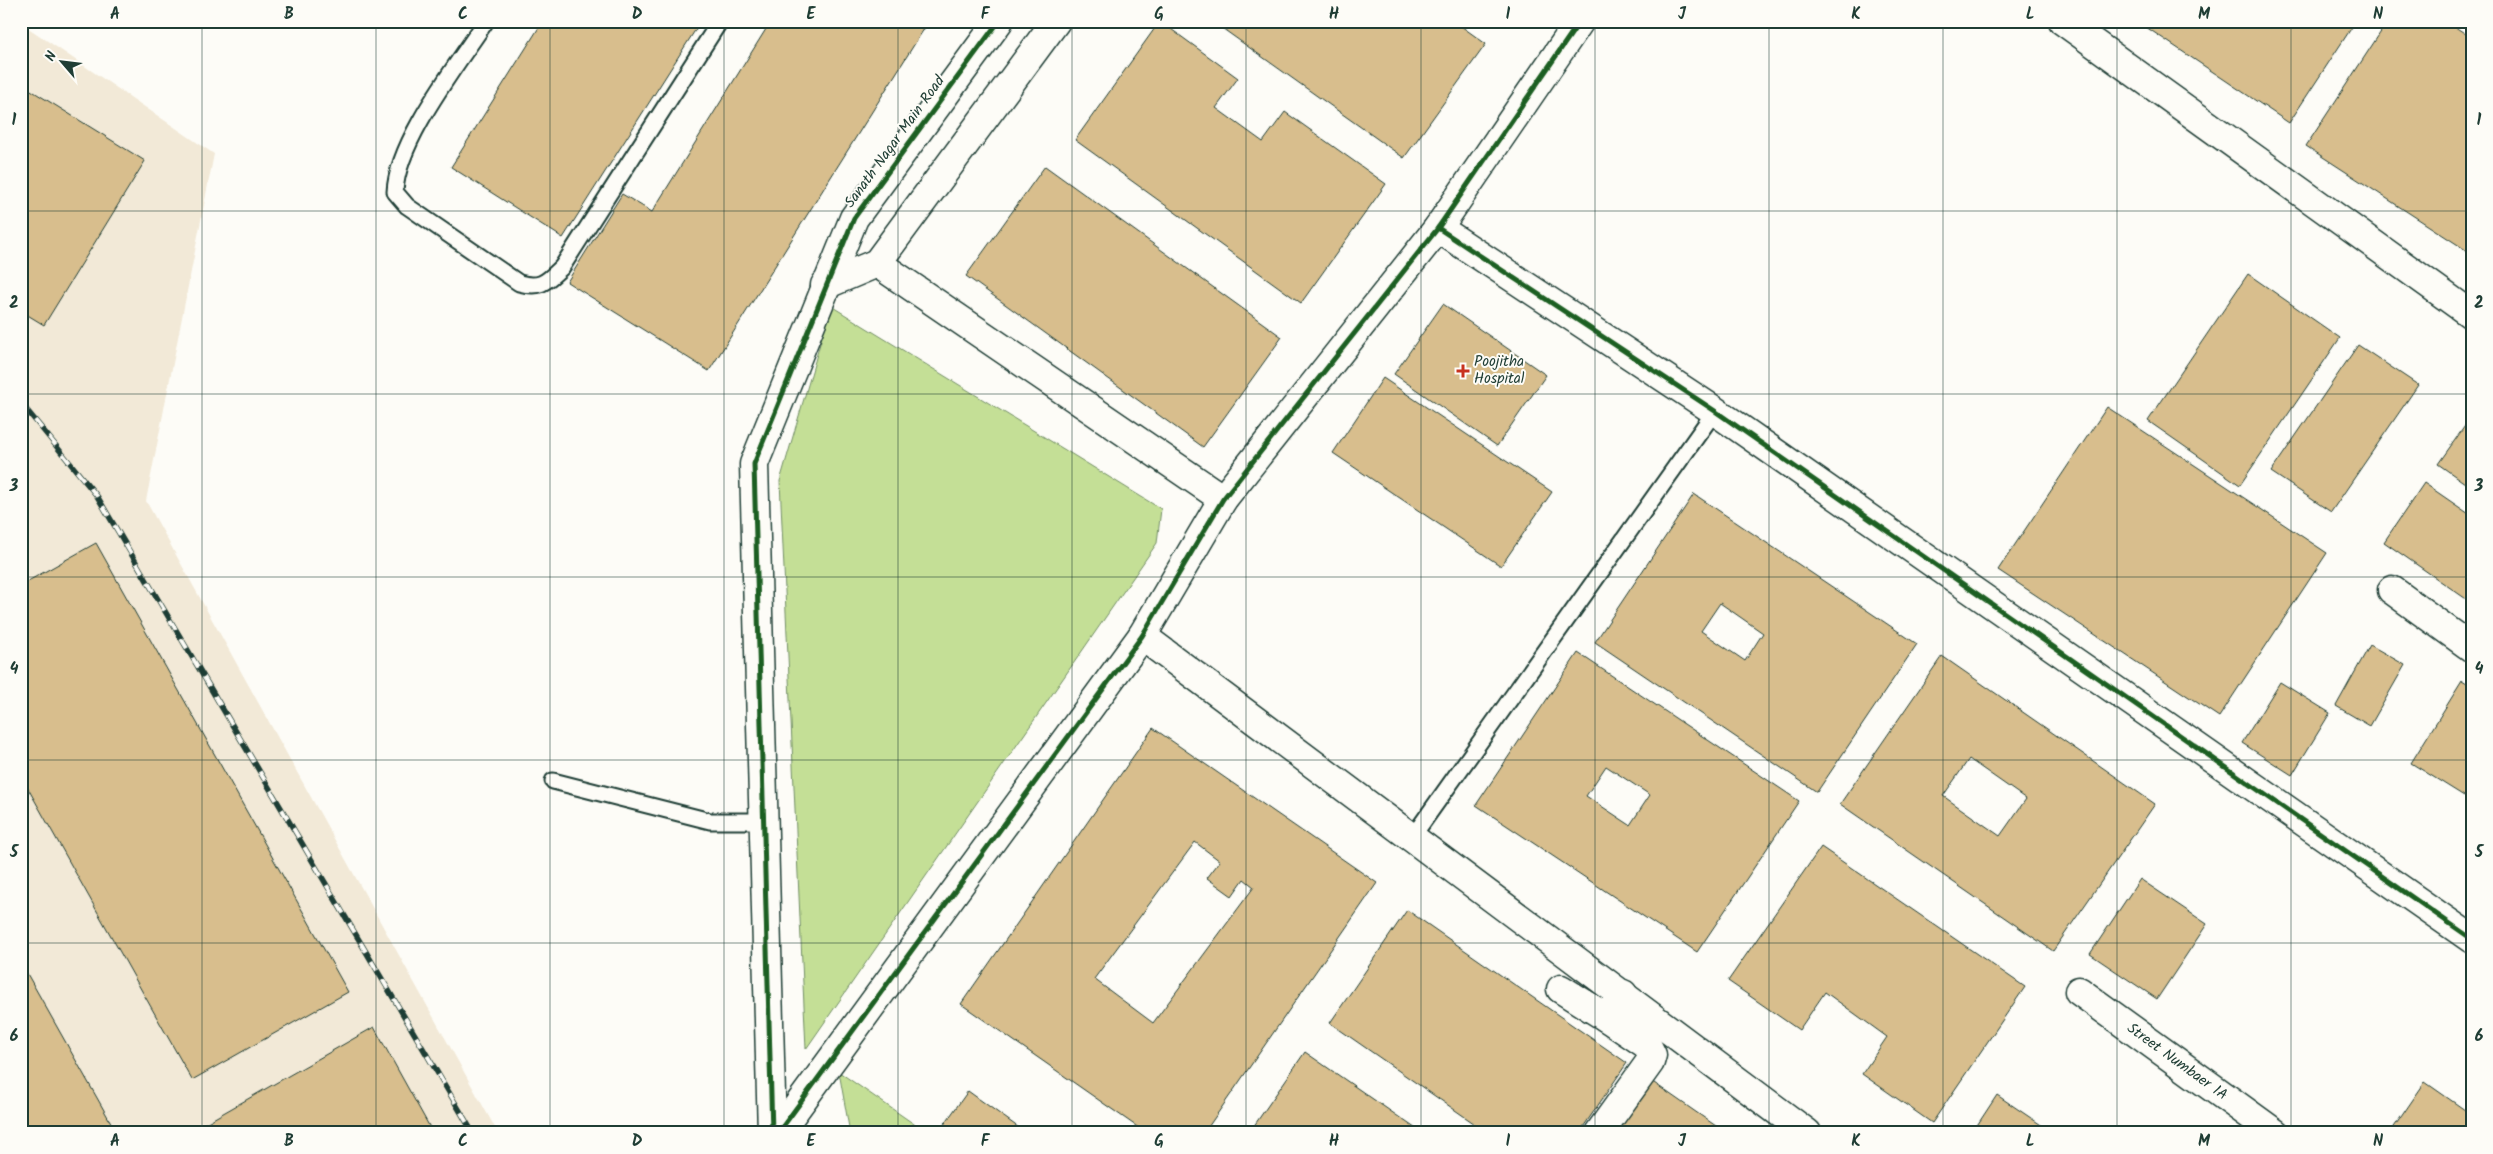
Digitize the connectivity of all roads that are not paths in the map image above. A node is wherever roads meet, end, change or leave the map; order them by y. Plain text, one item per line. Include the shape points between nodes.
1 (486, 21) edge
2 (720, 21) edge
3 (999, 21) edge
4 (1056, 21) edge
5 (1580, 21) edge
6 (2062, 21) edge
7 (1438, 228) junction
8 (877, 264) junction
9 (825, 285) junction
10 (2472, 315) edge
11 (1715, 411) junction
12 (1223, 499) junction
13 (2392, 590) dead end
14 (1142, 636) junction
15 (2472, 648) edge
16 (553, 781) dead end
17 (764, 820) junction
18 (1413, 836) junction
19 (2472, 939) edge
20 (1600, 976) junction
21 (2079, 991) dead end
22 (1623, 994) junction
23 (1607, 1018) junction
24 (772, 1133) edge
25 (778, 1133) edge
26 (1598, 1133) edge
27 (1807, 1133) edge
28 (2275, 1133) edge

1 - 2 lane via 420,122 401,160 395,192 407,206 495,267 519,283 534,287 547,281 562,267
3 - 9 street, Sanath Nagar Main Road via 854,218
4 - 8 street
5 - 7 street
6 - 10 street
7 - 11 street
7 - 12 street
8 - 9 street
8 - 12 street
9 - 17 street, Sanath Nagar Main Road via 754,464
11 - 18 lane
11 - 19 street
12 - 14 street
13 - 15 street
14 - 18 street
14 - 25 street
16 - 17 lane via 710,821
17 - 24 street, Sanath Nagar Main Road
18 - 20 street
20 - 22 street
20 - 23 street via 1572,996
21 - 28 street, Street Numbaer 1A
22 - 23 street
22 - 27 street
23 - 26 street via 1647,1045 1652,1054 1650,1062

